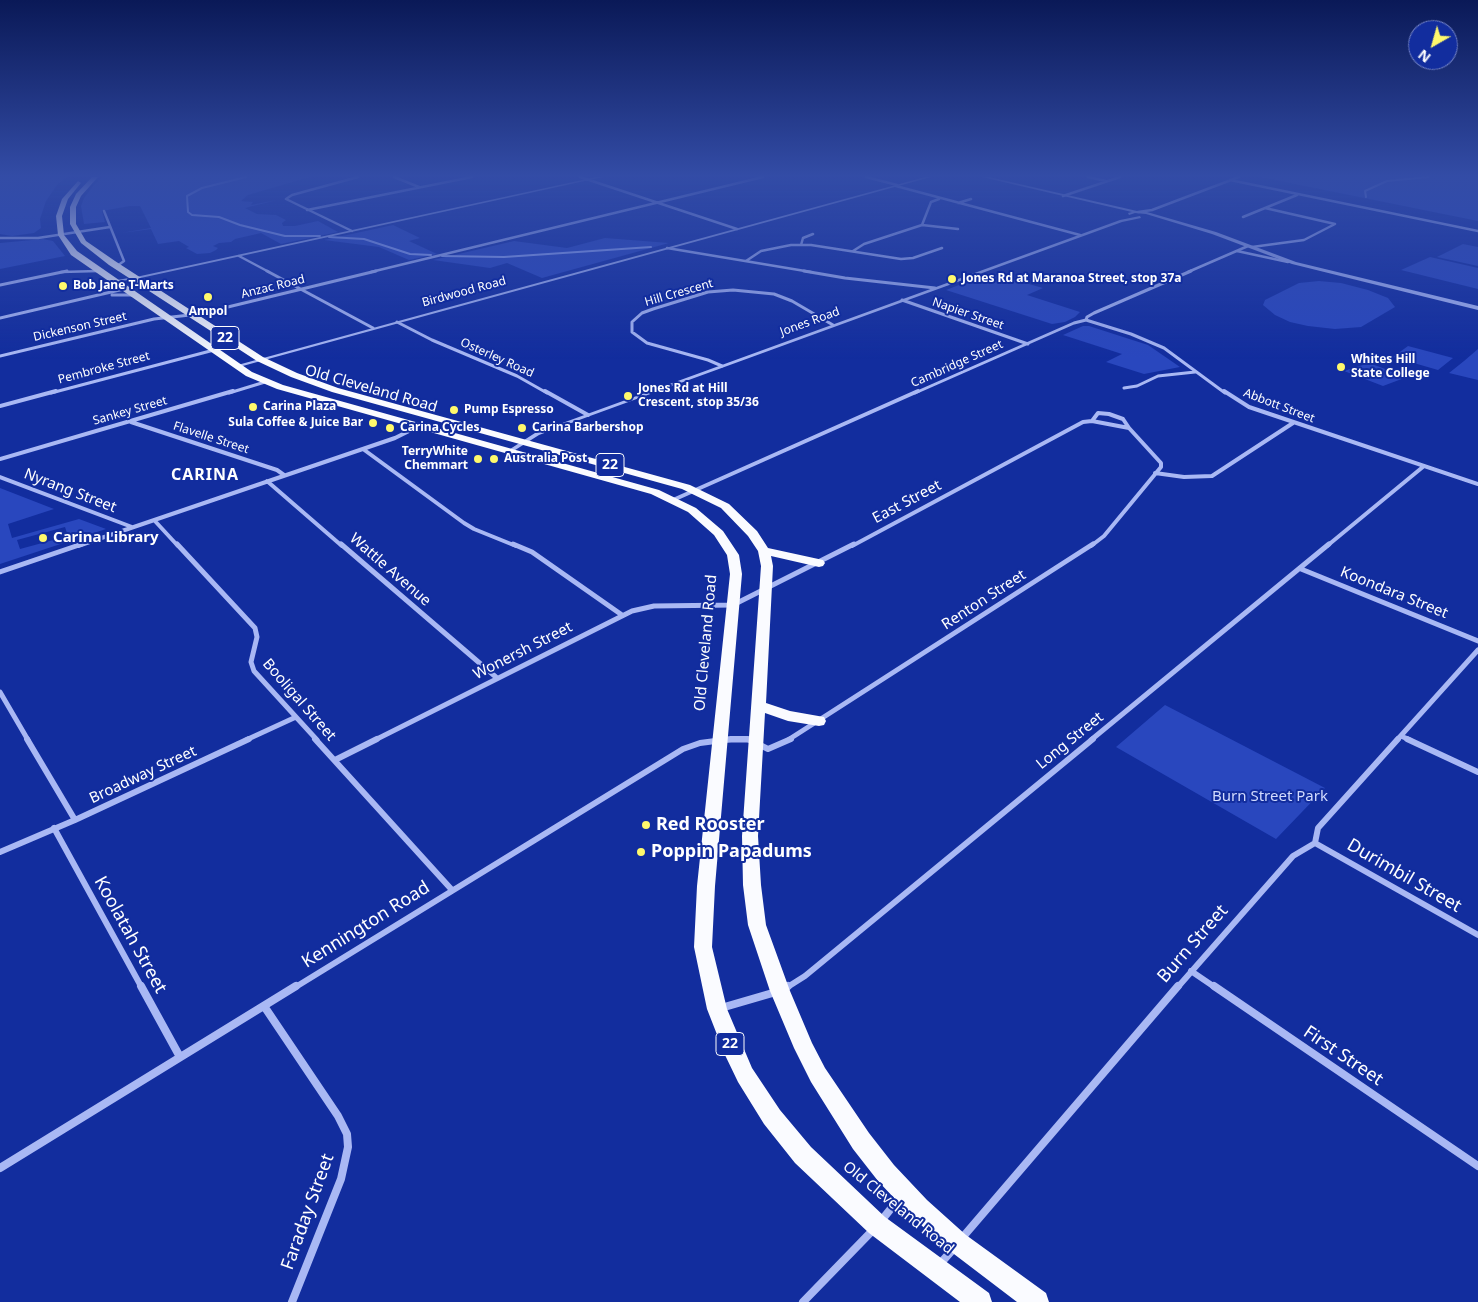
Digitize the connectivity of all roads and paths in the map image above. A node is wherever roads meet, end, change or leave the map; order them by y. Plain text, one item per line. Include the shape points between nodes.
1 (38, 238) edge
2 (63, 238) edge
3 (82, 238) edge
4 (114, 238) edge
5 (321, 238) edge
6 (513, 238) edge
7 (702, 238) edge
8 (804, 238) edge
9 (883, 238) edge
10 (1072, 238) edge
11 (1226, 238) edge
12 (1308, 238) edge
13 (0, 239) edge
14 (801, 245) junction
15 (1250, 247) junction
16 (666, 248) junction
17 (942, 248) dead end
18 (853, 251) junction
19 (1236, 251) junction
20 (239, 256) junction
21 (746, 261) junction
22 (1294, 263) junction
23 (116, 266) junction
24 (76, 267) dead end
25 (67, 271) junction
26 (98, 271) junction
27 (136, 278) junction
28 (112, 280) junction
29 (0, 285) edge
30 (122, 288) junction
31 (934, 288) junction
32 (300, 289) junction
33 (104, 295) junction
34 (133, 295) junction
35 (902, 300) junction
36 (1478, 308) edge
37 (191, 315) junction
38 (165, 317) junction
39 (0, 318) edge
40 (1086, 320) junction
41 (398, 322) junction
42 (833, 325) junction
43 (373, 328) junction
44 (1028, 344) junction
45 (214, 350) junction
46 (0, 356) edge
47 (260, 359) junction
48 (237, 366) junction
49 (722, 366) junction
50 (1196, 372) junction
51 (265, 382) junction
52 (1124, 388) dead end
53 (0, 406) edge
54 (588, 415) junction
55 (1092, 421) junction
56 (130, 422) junction
57 (1293, 423) junction
58 (419, 426) junction
59 (1129, 428) junction
60 (524, 441) junction
61 (363, 449) junction
62 (510, 451) junction
63 (0, 459) edge
64 (1424, 466) junction
65 (1155, 473) junction
66 (284, 476) junction
67 (0, 477) edge
68 (267, 481) junction
69 (1478, 484) edge
70 (694, 490) junction
71 (673, 500) junction
72 (154, 520) junction
73 (132, 527) junction
74 (764, 551) junction
75 (819, 563) junction
76 (1301, 569) junction
77 (0, 572) edge
78 (766, 590) junction
79 (733, 605) junction
80 (622, 615) junction
81 (1478, 641) edge
82 (1478, 651) edge
83 (496, 678) junction
84 (0, 692) edge
85 (760, 706) junction
86 (296, 717) junction
87 (819, 721) junction
88 (1401, 736) junction
89 (720, 740) junction
90 (757, 744) junction
91 (335, 760) junction
92 (1478, 772) edge
93 (75, 820) junction
94 (54, 828) junction
95 (1315, 843) junction
96 (0, 852) edge
97 (452, 890) junction
98 (1478, 935) edge
99 (1191, 971) junction
100 (780, 990) junction
101 (264, 1006) junction
102 (718, 1009) junction
103 (180, 1057) junction
104 (1478, 1166) edge
105 (0, 1168) edge
106 (904, 1193) junction
107 (877, 1225) junction
108 (958, 1243) junction
109 (936, 1269) junction
110 (292, 1302) edge
111 (803, 1302) edge
112 (980, 1302) edge
113 (1037, 1302) edge

1 - 13 street
2 - 26 highway, Old Cleveland Road / 22 via 81,262
3 - 23 highway, Old Cleveland Road / 22 via 88,246
4 - 23 street via 124,262
5 - 20 street
6 - 32 street, Anzac Road
7 - 16 street, Birdwood Road
8 - 14 street
9 - 18 street
10 - 31 street, Jones Road
11 - 15 street
12 - 15 street, Cambridge Street
14 - 18 street
14 - 21 street via 768,248
15 - 19 street, Cambridge Street
15 - 22 street
16 - 21 street
16 - 41 street, Birdwood Road
17 - 18 street via 907,259
19 - 22 street
19 - 40 street, Cambridge Street via 1094,313
20 - 27 street
20 - 32 street
21 - 31 street via 845,278
22 - 36 street
23 - 27 highway, Old Cleveland Road / 22
24 - 25 street
25 - 26 street
25 - 29 street
26 - 28 highway, Old Cleveland Road / 22
27 - 28 street
27 - 30 street
27 - 37 highway, Old Cleveland Road / 22
28 - 30 highway, Old Cleveland Road / 22
30 - 33 street
30 - 34 highway, Old Cleveland Road / 22
31 - 35 street, Jones Road
32 - 37 street, Anzac Road
32 - 43 street
33 - 34 street
33 - 39 street
34 - 38 highway, Old Cleveland Road / 22
35 - 42 street, Jones Road
35 - 44 street, Napier Street
37 - 38 street, Anzac Road
37 - 47 highway, Old Cleveland Road / 22
38 - 45 highway, Old Cleveland Road / 22
38 - 46 street, Dickenson Street
40 - 44 street, Cambridge Street
40 - 50 street, Abbott Street via 1153,342
41 - 43 street, Birdwood Road
41 - 54 street, Osterley Road via 517,376
42 - 49 street, Jones Road
42 - 49 street, Hill Crescent via 774,294 734,290 708,292 662,306 642,313 632,322 632,332 647,343
43 - 47 street, Birdwood Road
44 - 70 street, Cambridge Street
45 - 48 highway, Old Cleveland Road / 22
45 - 53 street, Pembroke Street
47 - 48 street, Birdwood Road
47 - 60 highway, Old Cleveland Road / 22 via 331,388
48 - 51 highway, Old Cleveland Road / 22
49 - 54 street, Jones Road
50 - 52 street via 1158,376
50 - 57 street, Abbott Street via 1237,401
51 - 56 street, Sankey Street
51 - 58 highway, Old Cleveland Road / 22
54 - 60 street, Jones Road
55 - 59 street
55 - 59 street via 1098,413 1109,414 1123,419
55 - 75 street, East Street via 1083,422
56 - 63 street, Sankey Street
56 - 66 street, Flavelle Street via 277,470
57 - 64 street, Abbott Street
57 - 65 street via 1212,476
58 - 61 street
58 - 62 highway, Old Cleveland Road / 22
59 - 65 street via 1158,458 1161,466
60 - 62 street, Jones Road
60 - 70 highway, Old Cleveland Road / 22
61 - 66 street
61 - 80 street via 464,523 532,552
62 - 71 highway, Old Cleveland Road / 22
64 - 69 street, Abbott Street
64 - 76 street, Long Street
65 - 87 street, Renton Street via 1095,543
66 - 68 street
67 - 73 street, Nyrang Street
68 - 72 street
68 - 83 street, Wattle Avenue
70 - 71 street, Cambridge Street
70 - 74 highway, Old Cleveland Road / 22 via 735,514
71 - 79 highway, Old Cleveland Road / 22 via 708,522 726,542 733,555 736,574
72 - 73 street
72 - 86 street, Booligal Street via 255,628 257,637 251,662 254,672
73 - 77 street
74 - 75 highway
74 - 78 highway, Old Cleveland Road / 22
75 - 78 street, East Street
76 - 81 street, Koondara Street
76 - 100 street, Long Street via 805,976
78 - 79 street, East Street
78 - 85 highway, Old Cleveland Road / 22
79 - 80 street, Wonersh Street via 654,606
79 - 89 highway, Old Cleveland Road / 22
80 - 83 street, Wonersh Street
82 - 88 street
83 - 91 street, Wonersh Street
84 - 93 street
85 - 87 highway via 788,716
85 - 90 highway, Old Cleveland Road / 22
86 - 91 street, Booligal Street
86 - 93 street, Broadway Street
87 - 90 street, Renton Street via 780,745 768,749
88 - 92 street
88 - 95 street via 1318,828
89 - 90 street, Kennington Road via 748,739
89 - 97 street, Kennington Road via 700,742 683,749
89 - 102 highway, Old Cleveland Road / 22 via 707,868 704,947
90 - 100 highway, Old Cleveland Road / 22 via 750,836 752,885 757,925
91 - 97 street, Booligal Street
93 - 94 street, Broadway Street
94 - 96 street, Broadway Street
94 - 103 street, Koolatah Street
95 - 98 street, Durimbil Street
95 - 99 street, Burn Street via 1293,856
97 - 101 street, Kennington Road
99 - 104 street, First Street
99 - 108 street, Burn Street
100 - 102 street, Long Street
100 - 106 highway, Old Cleveland Road / 22 via 818,1075 861,1141
101 - 103 street, Kennington Road
101 - 110 street, Faraday Street via 347,1134 348,1147 341,1179
102 - 107 highway, Old Cleveland Road / 22 via 735,1055 772,1116 818,1172
103 - 105 street, Kennington Road
106 - 107 street
106 - 108 highway, Old Cleveland Road / 22
107 - 109 highway, Old Cleveland Road / 22
107 - 111 street
108 - 109 street, Burn Street
108 - 113 highway, Old Cleveland Road / 22
109 - 112 highway, Old Cleveland Road / 22

